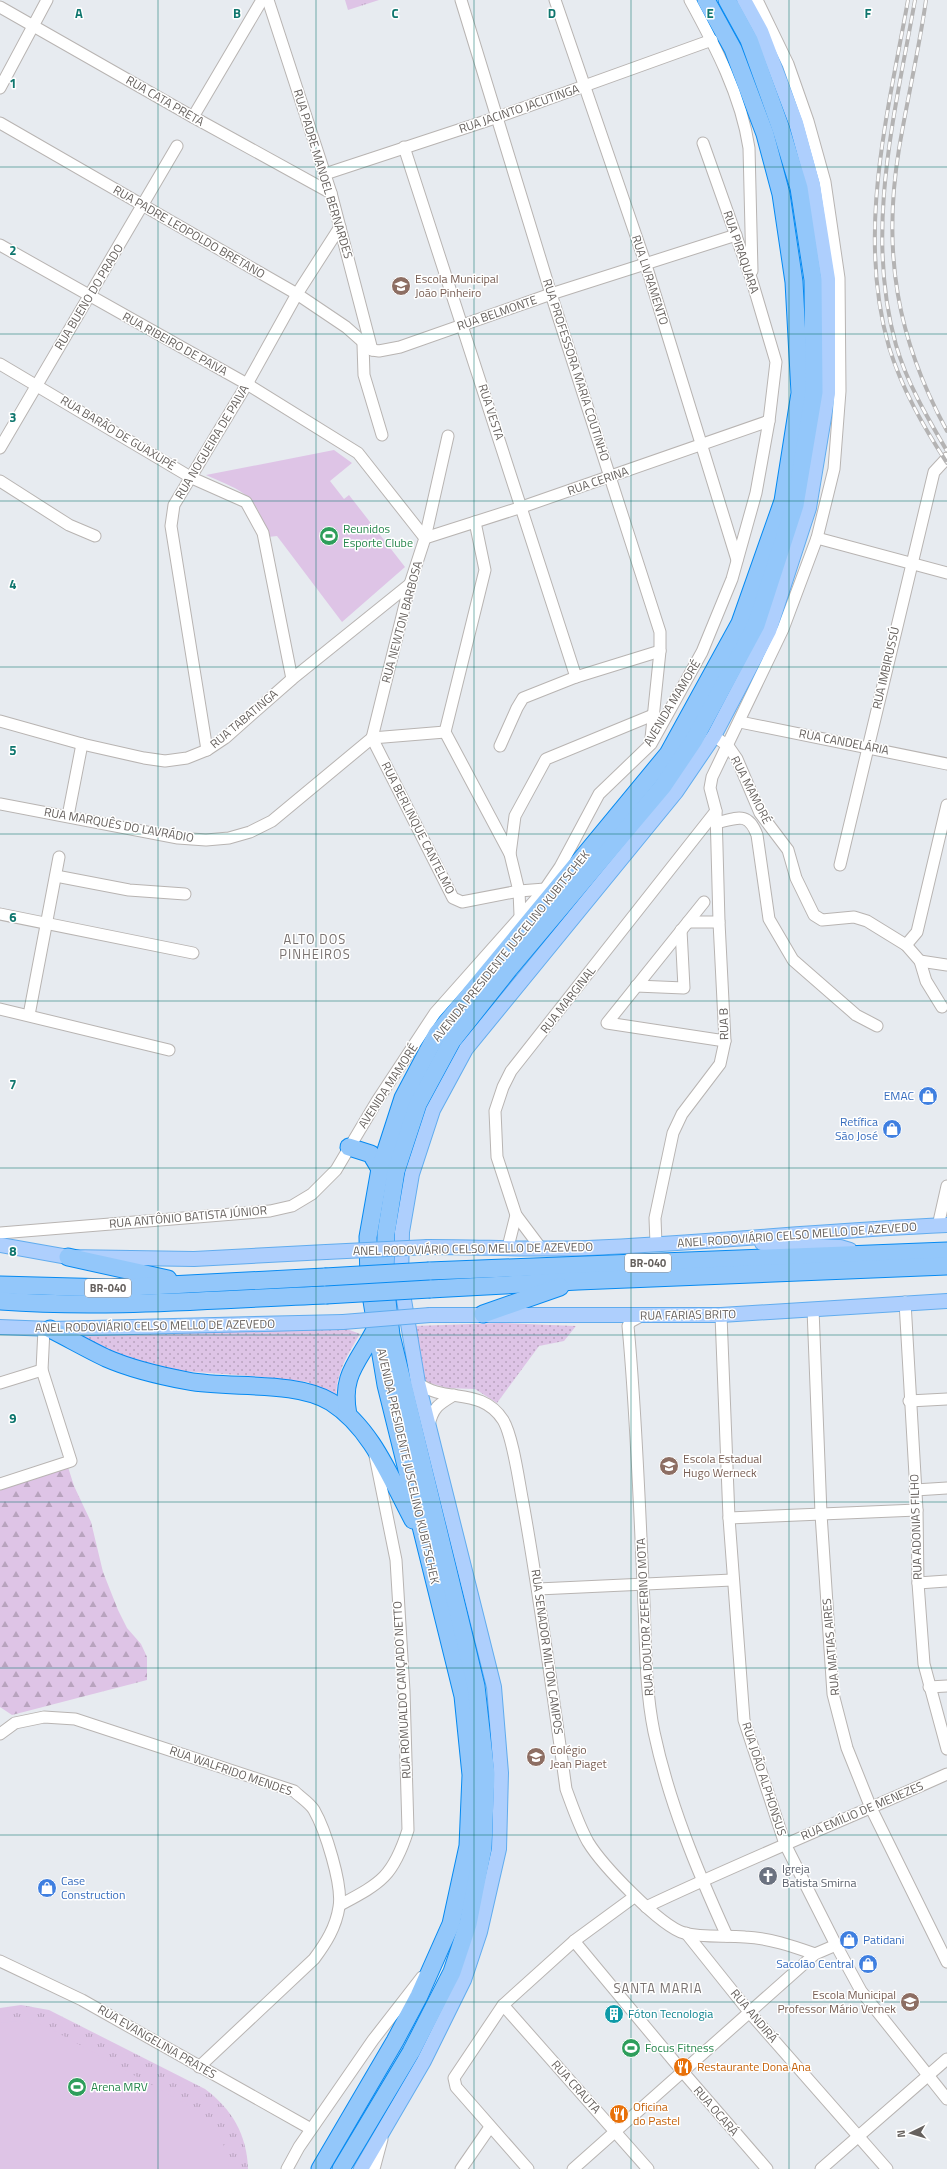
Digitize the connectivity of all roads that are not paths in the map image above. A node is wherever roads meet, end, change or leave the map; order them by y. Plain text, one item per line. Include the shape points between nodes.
1 (47, 0) edge
2 (262, 0) edge
3 (268, 0) edge
4 (461, 0) edge
5 (555, 0) edge
6 (690, 0) edge
7 (706, 0) edge
8 (727, 0) edge
9 (744, 0) edge
10 (757, 0) edge
11 (0, 7) edge
12 (34, 26) junction
13 (712, 40) junction
14 (585, 86) junction
15 (0, 88) edge
16 (193, 117) junction
17 (498, 117) junction
18 (0, 123) edge
19 (703, 143) dead end
20 (177, 146) dead end
21 (404, 148) junction
22 (325, 174) junction
23 (331, 193) junction
24 (144, 205) junction
25 (340, 227) junction
26 (736, 235) junction
27 (0, 244) edge
28 (646, 265) junction
29 (752, 281) junction
30 (297, 294) junction
31 (551, 294) junction
32 (89, 297) junction
33 (462, 326) junction
34 (368, 347) junction
35 (776, 362) joint
36 (0, 364) edge
37 (37, 384) junction
38 (247, 384) junction
39 (769, 421) junction
40 (382, 435) dead end
41 (448, 436) dead end
42 (702, 446) junction
43 (0, 448) edge
44 (947, 458) edge
45 (610, 477) junction
46 (192, 478) junction
47 (0, 481) edge
48 (522, 507) junction
49 (475, 522) junction
50 (95, 536) dead end
51 (425, 538) junction
52 (817, 538) junction
53 (737, 561) junction
54 (911, 564) junction
55 (947, 573) edge
56 (410, 584) junction
57 (660, 651) junction
58 (576, 677) junction
59 (292, 679) junction
60 (653, 715) junction
61 (0, 721) edge
62 (740, 722) junction
63 (445, 732) junction
64 (714, 736) junction
65 (372, 738) junction
66 (82, 744) junction
67 (650, 744) junction
68 (500, 746) dead end
69 (728, 746) junction
70 (868, 746) junction
71 (207, 750) junction
72 (947, 764) edge
73 (0, 804) edge
74 (947, 805) edge
75 (68, 816) junction
76 (716, 817) junction
77 (510, 854) junction
78 (59, 857) dead end
79 (840, 865) dead end
80 (56, 876) junction
81 (545, 889) junction
82 (519, 891) junction
83 (185, 894) dead end
84 (704, 902) dead end
85 (0, 914) edge
86 (520, 915) junction
87 (47, 922) junction
88 (719, 922) junction
89 (684, 926) junction
90 (906, 945) junction
91 (193, 954) dead end
92 (920, 960) junction
93 (947, 965) edge
94 (636, 986) junction
95 (942, 1007) dead end
96 (0, 1009) edge
97 (29, 1015) junction
98 (877, 1026) dead end
99 (725, 1041) junction
100 (169, 1050) dead end
101 (349, 1147) junction
102 (380, 1169) junction
103 (947, 1186) edge
104 (516, 1215) junction
105 (942, 1225) edge
106 (0, 1233) edge
107 (738, 1240) junction
108 (656, 1244) junction
109 (0, 1245) edge
110 (508, 1247) junction
111 (540, 1248) junction
112 (947, 1251) edge
113 (68, 1257) junction
114 (874, 1264) junction
115 (947, 1266) edge
116 (578, 1281) junction
117 (216, 1283) junction
118 (0, 1286) edge
119 (0, 1301) edge
120 (947, 1301) edge
121 (905, 1302) junction
122 (813, 1309) junction
123 (483, 1314) junction
124 (430, 1315) joint
125 (721, 1315) junction
126 (641, 1316) junction
127 (0, 1327) edge
128 (376, 1328) junction
129 (47, 1329) junction
130 (42, 1370) junction
131 (0, 1383) edge
132 (418, 1383) junction
133 (454, 1395) junction
134 (947, 1399) edge
135 (909, 1401) junction
136 (348, 1415) junction
137 (429, 1425) junction
138 (373, 1445) junction
139 (0, 1484) edge
140 (947, 1488) edge
141 (915, 1490) junction
142 (917, 1510) junction
143 (821, 1514) junction
144 (729, 1518) junction
145 (426, 1544) junction
146 (732, 1580) junction
147 (947, 1581) edge
148 (644, 1583) junction
149 (918, 1583) junction
150 (538, 1589) junction
151 (947, 1686) edge
152 (929, 1687) junction
153 (0, 1734) edge
154 (947, 1749) edge
155 (947, 1774) edge
156 (871, 1808) junction
157 (785, 1844) junction
158 (702, 1880) junction
159 (634, 1897) junction
160 (340, 1905) junction
161 (646, 1907) junction
162 (686, 1934) junction
163 (727, 1936) junction
164 (574, 1941) junction
165 (836, 1945) junction
166 (815, 1954) junction
167 (0, 1961) edge
168 (435, 1961) junction
169 (947, 1962) edge
170 (503, 2005) junction
171 (750, 2013) junction
172 (947, 2059) edge
173 (199, 2067) junction
174 (683, 2072) junction
175 (928, 2076) junction
176 (947, 2098) edge
177 (490, 2127) junction
178 (311, 2129) junction
179 (384, 2130) junction
180 (615, 2131) junction
181 (858, 2135) junction
182 (286, 2169) edge
183 (320, 2169) edge
184 (342, 2169) edge
185 (360, 2169) edge
186 (374, 2169) edge
187 (461, 2169) edge
188 (528, 2169) edge
189 (574, 2169) edge
190 (648, 2169) edge
191 (767, 2169) edge
192 (821, 2169) edge
193 (888, 2169) edge

1 - 12 street
2 - 16 street
3 - 22 street, RUA PADRE MANOEL BERNARDES
4 - 17 street, RUA PROFESSORA MARIA COUTINHO
5 - 14 street, RUA LIVRAMENTO
6 - 13 street
7 - 102 highway, AVENIDA PRESIDENTE JUSCELINO KUBITSCHEK via 734,49 765,134 780,194 794,282 800,393 782,501 740,623 668,754 437,1034 403,1098
8 - 184 highway, AVENIDA PRESIDENTE JUSCELINO KUBITSCHEK via 749,40 781,129 799,188 813,280 814,392 795,505 756,625 694,740 663,786 452,1041 418,1104 396,1171 386,1234 386,1283 391,1336 476,1686 486,1774 483,1848 468,1924 452,1972 411,2052
9 - 64 main road via 761,31 796,123 813,185 828,279 828,393 809,508 771,624
10 - 52 street, RUA B via 788,64 808,121 825,182 838,270 840,391 834,469
11 - 12 street, RUA CATA PRETA
12 - 15 street
12 - 16 street, RUA CATA PRETA
13 - 14 street, RUA JACINTO JACUTINGA
13 - 29 street via 741,110 747,132
14 - 17 street, RUA JACINTO JACUTINGA
14 - 28 street, RUA LIVRAMENTO
16 - 23 street, RUA CATA PRETA
17 - 21 street, RUA JACINTO JACUTINGA
17 - 31 street, RUA PROFESSORA MARIA COUTINHO
18 - 24 street, RUA PADRE LEOPOLDO BRETANO
19 - 26 street, RUA PIRAQUARA
20 - 24 street, RUA BUENO DO PRADO
21 - 22 street, RUA JACINTO JACUTINGA
21 - 33 street, RUA VESTA
22 - 23 street, RUA PADRE MANOEL BERNARDES
23 - 25 street, RUA PADRE MANOEL BERNARDES
24 - 30 street, RUA PADRE LEOPOLDO BRETANO
24 - 32 street, RUA BUENO DO PRADO
25 - 30 street, RUA NOGUEIRA DE PAIVA
25 - 34 street, RUA PADRE MANOEL BERNARDES
26 - 28 street, RUA BELMONTE
26 - 29 street, RUA PIRAQUARA
27 - 32 street, RUA RIBEIRO DE PAIVA
28 - 31 street, RUA BELMONTE
28 - 42 street, RUA LIVRAMENTO
29 - 35 street, RUA PIRAQUARA
30 - 34 street, RUA PADRE LEOPOLDO BRETANO via 346,328
30 - 38 street, RUA NOGUEIRA DE PAIVA
31 - 33 street, RUA BELMONTE
31 - 45 street, RUA PROFESSORA MARIA COUTINHO
32 - 37 street, RUA BUENO DO PRADO
32 - 38 street, RUA RIBEIRO DE PAIVA
33 - 34 street, RUA BELMONTE via 400,347 379,351
33 - 48 street, RUA VESTA
34 - 40 street, RUA PADRE MANOEL BERNARDES via 364,376
35 - 39 street, AVENIDA MAMORÉ
36 - 37 street, RUA BARÃO DE GUAXUPÉ
37 - 43 street, RUA BUENO DO PRADO
37 - 46 street, RUA BARÃO DE GUAXUPÉ
38 - 46 street, RUA NOGUEIRA DE PAIVA
38 - 51 street, RUA RIBEIRO DE PAIVA via 358,453
39 - 42 street, RUA CERINA
39 - 53 street, AVENIDA MAMORÉ via 756,493
41 - 51 street, RUA NEWTON BARBOSA
42 - 45 street, RUA CERINA
42 - 53 street, RUA LIVRAMENTO
44 - 54 street, RUA IMBIRUSSÚ via 934,472
45 - 48 street, RUA CERINA
45 - 57 street, RUA PROFESSORA MARIA COUTINHO via 660,632
46 - 59 street, RUA BARÃO DE GUAXUPÉ via 246,502 254,514 263,533
46 - 71 street, RUA NOGUEIRA DE PAIVA via 174,505 171,526
47 - 50 street via 69,525
48 - 49 street, RUA CERINA
48 - 58 street, RUA VESTA
49 - 51 street, RUA CERINA
49 - 63 street via 485,570
51 - 56 street, RUA NEWTON BARBOSA
52 - 54 street
52 - 62 street, RUA B via 783,629
53 - 67 street, AVENIDA MAMORÉ via 702,652
54 - 55 street
54 - 70 street, RUA IMBIRUSSÚ
56 - 59 street, RUA TABATINGA
56 - 65 street, RUA NEWTON BARBOSA
57 - 58 street
57 - 60 street, RUA PROFESSORA MARIA COUTINHO
58 - 68 street via 523,698
59 - 71 street, RUA TABATINGA via 225,738
60 - 67 street, RUA PROFESSORA MARIA COUTINHO
60 - 77 street via 546,759 515,816
61 - 66 street, RUA TABATINGA
62 - 69 street, RUA B
62 - 70 street, RUA CANDELÁRIA
63 - 65 street
63 - 77 street
64 - 69 street
64 - 132 main road via 676,792 466,1049 433,1110 412,1174 402,1232 401,1282
65 - 75 street, RUA MARQUÊS DO LAVRÁDIO via 272,821 250,832 229,838 178,838
65 - 82 street, RUA BERLINQUE CANTELMO via 453,898 462,902
66 - 71 street, RUA TABATINGA via 165,761 187,758
66 - 75 street
67 - 81 street, AVENIDA MAMORÉ via 599,794 560,867
69 - 76 street, RUA B via 715,768 710,788
69 - 90 street, RUA MAMORÉ via 760,813 788,850 796,878 814,915 822,920 854,917 867,921
70 - 72 street, RUA CANDELÁRIA
70 - 79 street, RUA IMBIRUSSÚ
73 - 75 street, RUA MARQUÊS DO LAVRÁDIO
74 - 90 street via 917,932
76 - 88 street, RUA B
76 - 98 street via 746,819 753,824 757,835 768,919 793,960 856,1015
76 - 104 street, RUA MARGINAL via 511,1071 495,1111 497,1157
77 - 82 street
78 - 80 street
80 - 83 street via 129,890
80 - 87 street
81 - 82 street, RUA BERLINQUE CANTELMO
81 - 86 street, AVENIDA MAMORÉ
82 - 86 street
84 - 89 street
85 - 87 street
86 - 101 street, AVENIDA MAMORÉ via 435,1013
87 - 91 street
87 - 97 street
88 - 89 street
88 - 99 street, RUA B
89 - 94 street
89 - 94 street via 684,988
90 - 92 street, RUA MAMORÉ
92 - 93 street
92 - 95 street, RUA MAMORÉ via 926,981
94 - 99 street via 607,1023
96 - 97 street
97 - 100 street
99 - 108 street, RUA B via 720,1064 682,1114 673,1133 655,1218
101 - 102 highway via 370,1154
101 - 106 street, RUA ANTÔNIO BATISTA JÚNIOR via 336,1170 312,1194 292,1206 270,1211
102 - 128 highway, AVENIDA PRESIDENTE JUSCELINO KUBITSCHEK via 368,1237 369,1283
103 - 105 street
104 - 110 street
104 - 111 street, RUA MARGINAL
105 - 107 main road, ANEL RODOVIÁRIO CELSO MELLO DE AZEVEDO
107 - 108 main road, ANEL RODOVIÁRIO CELSO MELLO DE AZEVEDO
107 - 114 main road via 778,1246 840,1247
108 - 111 main road, ANEL RODOVIÁRIO CELSO MELLO DE AZEVEDO
109 - 113 main road, ANEL RODOVIÁRIO CELSO MELLO DE AZEVEDO
110 - 111 main road, ANEL RODOVIÁRIO CELSO MELLO DE AZEVEDO
110 - 113 main road, ANEL RODOVIÁRIO CELSO MELLO DE AZEVEDO, bridge via 428,1248 194,1259
112 - 114 highway, ANEL RODOVIÁRIO CELSO MELLO DE AZEVEDO / BR-040
113 - 117 highway via 161,1278
114 - 115 highway, ANEL RODOVIÁRIO CELSO MELLO DE AZEVEDO / BR-040
114 - 116 highway, ANEL RODOVIÁRIO CELSO MELLO DE AZEVEDO / BR-040
114 - 117 highway, ANEL RODOVIÁRIO CELSO MELLO DE AZEVEDO / BR-040, bridge via 429,1272
116 - 119 highway, ANEL RODOVIÁRIO CELSO MELLO DE AZEVEDO / BR-040, bridge via 119,1303 34,1304
116 - 123 highway
117 - 118 highway, ANEL RODOVIÁRIO CELSO MELLO DE AZEVEDO / BR-040 via 111,1288
120 - 121 main road, RUA FARIAS BRITO
121 - 122 main road, RUA FARIAS BRITO
121 - 135 street, RUA ADONIAS FILHO
122 - 125 main road, RUA FARIAS BRITO
122 - 143 street, RUA MATIAS AIRES
123 - 124 main road, RUA FARIAS BRITO
123 - 126 main road, RUA FARIAS BRITO
124 - 129 main road, ANEL RODOVIÁRIO CELSO MELLO DE AZEVEDO, bridge via 242,1326
125 - 126 main road, RUA FARIAS BRITO
125 - 144 street, RUA JOÃO ALPHONSUS
126 - 148 street, RUA DOUTOR ZEFERINO MOTA via 628,1326
127 - 129 main road, ANEL RODOVIÁRIO CELSO MELLO DE AZEVEDO
128 - 136 highway via 348,1377 345,1389
128 - 145 highway, AVENIDA PRESIDENTE JUSCELINO KUBITSCHEK via 387,1392
129 - 130 street
129 - 136 highway via 107,1358 150,1372 216,1386 301,1391 330,1402
130 - 131 street
130 - 139 street via 71,1461
132 - 133 street, RUA SENADOR MILTON CAMPOS via 428,1391
132 - 137 main road
133 - 137 street via 440,1403 432,1412
133 - 150 street, RUA SENADOR MILTON CAMPOS via 471,1397 489,1406 504,1421 513,1452
134 - 135 street
135 - 141 street, RUA ADONIAS FILHO
136 - 138 highway
137 - 179 main road via 494,1687 501,1773 499,1849 480,1932 464,1980 424,2061
138 - 145 highway
138 - 160 street, RUA ROMUALDO CANÇADO NETTO via 396,1560 404,1691 408,1830 403,1846 386,1876 377,1886
140 - 141 street
141 - 142 street, RUA ADONIAS FILHO
142 - 143 street
142 - 149 street, RUA ADONIAS FILHO
143 - 144 street
143 - 156 street, RUA MATIAS AIRES via 833,1694 847,1748
144 - 146 street, RUA JOÃO ALPHONSUS
145 - 168 highway, AVENIDA PRESIDENTE JUSCELINO KUBITSCHEK via 463,1696 471,1775 468,1846 451,1924
146 - 148 street
146 - 157 street, RUA JOÃO ALPHONSUS via 744,1720
147 - 149 street
148 - 150 street
148 - 158 street, RUA DOUTOR ZEFERINO MOTA via 646,1676 654,1731 668,1789
149 - 152 street, RUA ADONIAS FILHO via 924,1664
150 - 159 street, RUA SENADOR MILTON CAMPOS via 566,1790 578,1822 590,1844
151 - 152 street
152 - 154 street, RUA ADONIAS FILHO
153 - 160 street, RUA WALFRIDO MENDES via 14,1723 44,1717 75,1719 294,1791 314,1808 327,1838
155 - 156 street, RUA EMÍLIO DE MENEZES
156 - 157 street, RUA EMÍLIO DE MENEZES
156 - 169 street, RUA MATIAS AIRES
157 - 158 street, RUA EMÍLIO DE MENEZES
157 - 165 street, RUA JOÃO ALPHONSUS
158 - 161 street, RUA EMÍLIO DE MENEZES
158 - 163 street, RUA DOUTOR ZEFERINO MOTA
159 - 161 street, RUA SENADOR MILTON CAMPOS
159 - 164 street
160 - 173 street, RUA WALFRIDO MENDES via 334,1927 314,1959
161 - 162 street, RUA SENADOR MILTON CAMPOS via 673,1929
162 - 163 street, RUA SENADOR MILTON CAMPOS
162 - 171 street, RUA ANDIRÁ
163 - 166 street, RUA SENADOR MILTON CAMPOS via 774,1941
164 - 170 street
164 - 174 street, RUA OCARÁ
165 - 166 street
165 - 175 street, RUA JOÃO ALPHONSUS via 861,1991
166 - 171 street
167 - 173 street, RUA EVANGELINA PRATES via 82,2000
168 - 178 street via 398,2006
168 - 183 highway, AVENIDA PRESIDENTE JUSCELINO KUBITSCHEK via 395,2041
170 - 177 street via 454,2078 454,2082
170 - 180 street, RUA CRAUTA
171 - 174 street
171 - 181 street, RUA ANDIRÁ
172 - 175 street
173 - 178 street, RUA EVANGELINA PRATES
174 - 180 street
174 - 191 street, RUA OCARÁ
175 - 176 street, RUA JOÃO ALPHONSUS
175 - 181 street
177 - 187 street
177 - 188 street
178 - 182 street
179 - 185 main road
179 - 186 street
180 - 189 street
180 - 190 street, RUA CRAUTA
181 - 192 street
181 - 193 street, RUA ANDIRÁ

